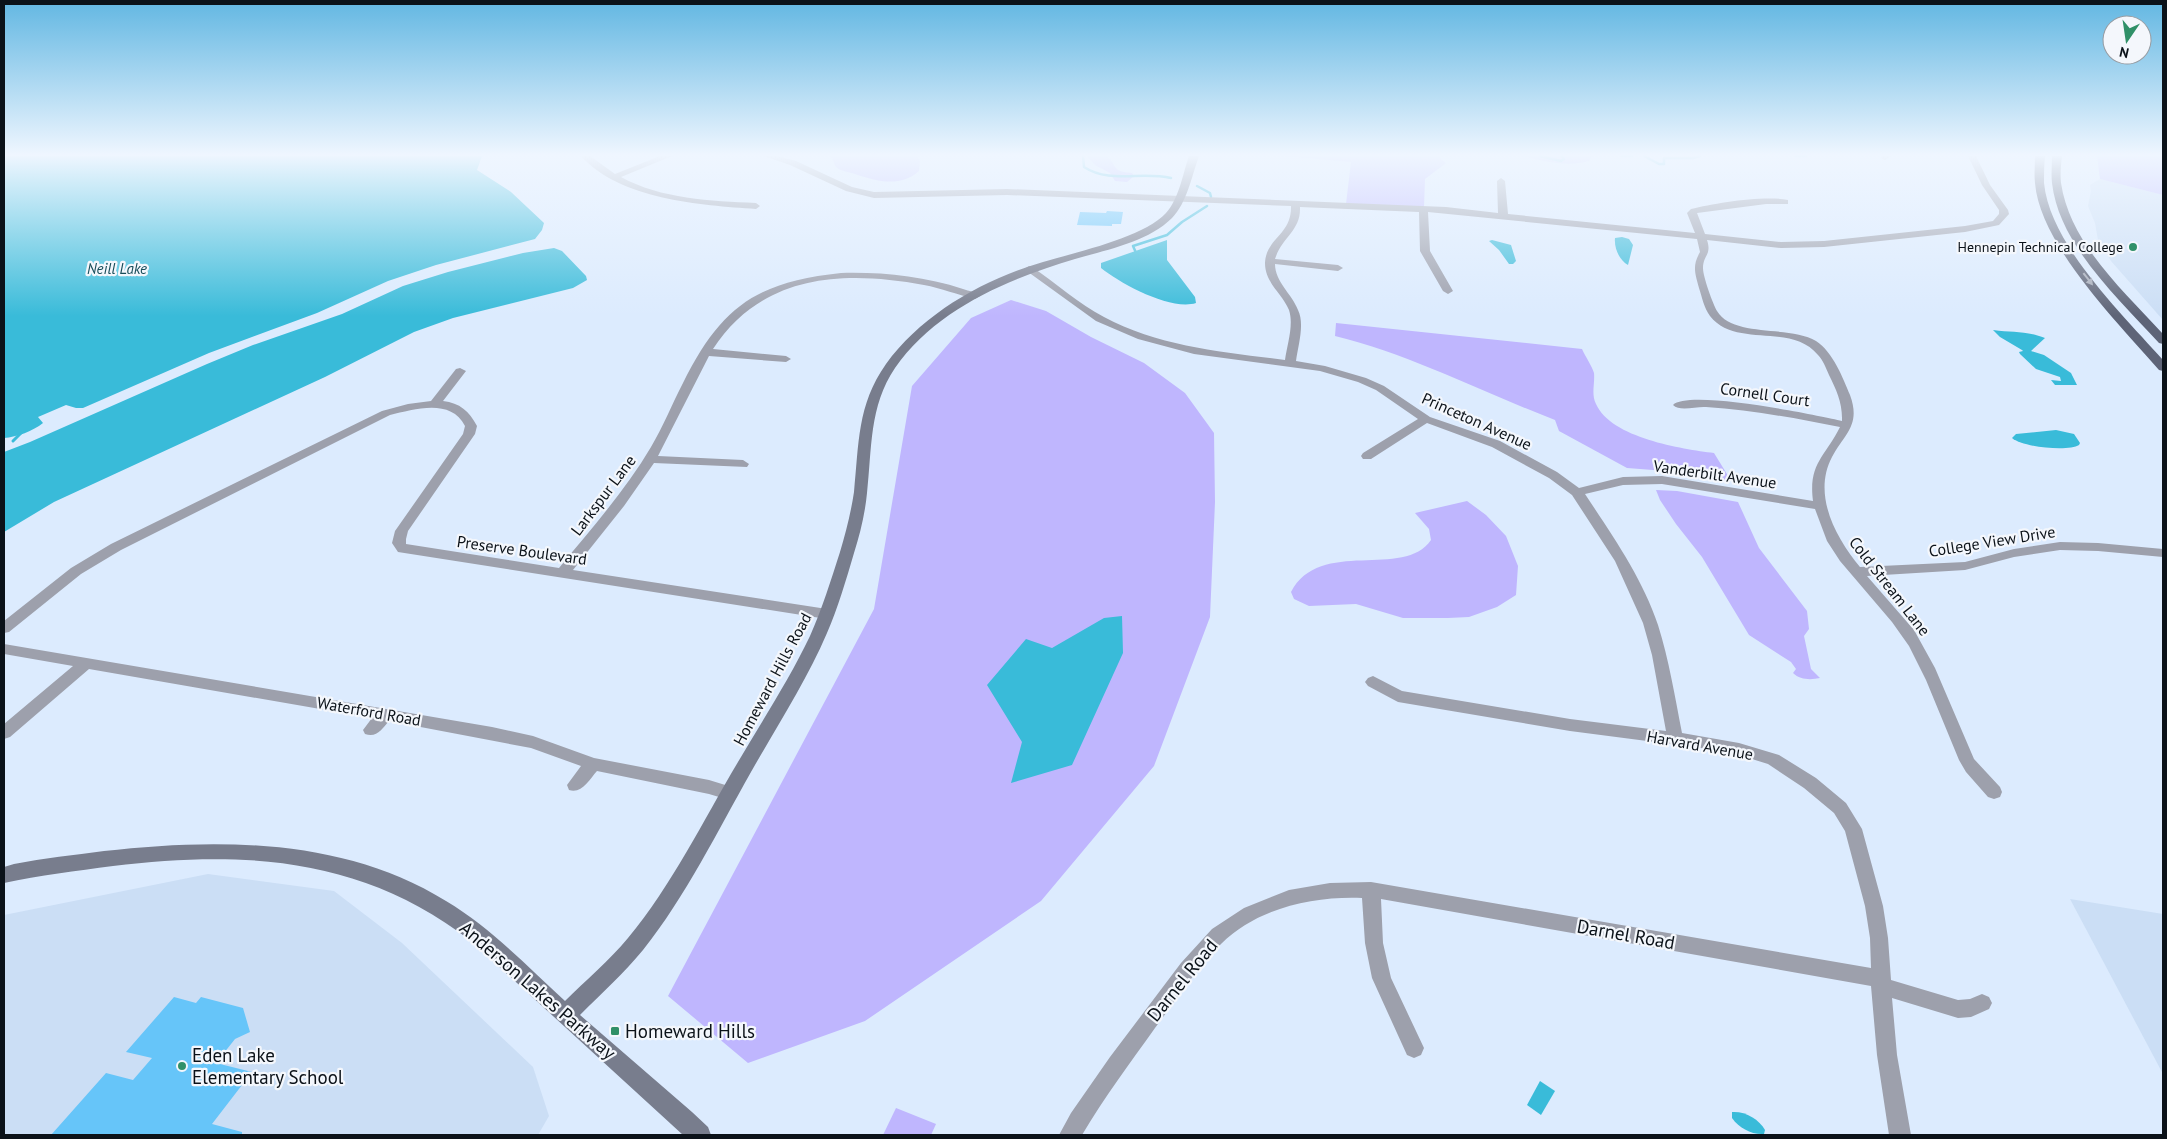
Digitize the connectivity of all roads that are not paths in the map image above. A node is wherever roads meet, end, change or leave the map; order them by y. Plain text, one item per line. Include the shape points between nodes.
1 (1173, 209) edge
2 (1295, 209) edge
3 (1423, 209) edge
4 (1425, 209) edge
5 (1503, 209) edge
6 (1707, 209) edge
7 (2004, 209) edge
8 (2045, 209) edge
9 (2062, 209) edge
10 (1503, 214) junction
11 (1701, 235) junction
12 (1270, 261) junction
13 (1338, 268) dead end
14 (1029, 269) junction
15 (1448, 291) dead end
16 (975, 296) junction
17 (2163, 341) edge
18 (705, 352) junction
19 (786, 359) dead end
20 (1290, 363) junction
21 (2163, 367) edge
22 (460, 371) dead end
23 (435, 404) junction
24 (1679, 405) dead end
25 (1426, 419) junction
26 (1846, 425) junction
27 (1367, 456) dead end
28 (650, 459) junction
29 (743, 464) dead end
30 (1576, 492) junction
31 (1820, 506) junction
32 (2163, 553) edge
33 (1856, 572) junction
34 (563, 574) junction
35 (827, 614) junction
36 (4, 628) edge
37 (4, 649) edge
38 (86, 663) junction
39 (1372, 682) dead end
40 (386, 714) junction
41 (371, 730) dead end
42 (4, 733) edge
43 (1674, 739) junction
44 (593, 764) junction
45 (576, 785) dead end
46 (1994, 792) dead end
47 (729, 793) junction
48 (4, 875) edge
49 (1371, 890) junction
50 (1881, 982) junction
51 (1982, 1003) dead end
52 (565, 1015) junction
53 (1414, 1048) dead end
54 (700, 1135) edge
55 (1070, 1135) edge
56 (1900, 1135) edge

1 - 14 street, Homeward Hills Road via 1165,220 1143,233
2 - 12 street via 1295,222 1275,244
3 - 15 street via 1425,251
4 - 10 street
5 - 10 street
6 - 11 street, Cold Stream Lane via 1692,213
7 - 11 street via 1996,224 1803,246
8 -> 21 main road via 2066,249 2088,279
9 - 17 main road via 2069,226 2098,268
10 - 11 street
11 - 26 street, Cold Stream Lane via 1705,252 1699,261 1698,271 1712,312 1720,324 1790,335 1820,348 1846,400
12 - 13 street
12 - 20 street via 1270,272 1294,311 1296,331
14 - 16 street, Homeward Hills Road
14 - 20 street, Princeton Avenue via 1100,319 1142,337 1194,351
16 - 18 street, Larkspur Lane via 905,278 859,276 816,279 780,288 751,302 740,310
16 - 35 street, Homeward Hills Road via 916,335 878,387 871,406 858,508
18 - 19 street
18 - 28 street, Larkspur Lane
20 - 25 street, Princeton Avenue via 1362,380 1380,388
22 - 23 street
23 - 34 street, Preserve Boulevard via 465,413 471,426 469,434 392,540 412,552
23 - 36 street, Preserve Boulevard via 402,408 379,416 116,547 72,574
24 - 26 street, Cornell Court via 1704,402 1785,412
25 - 27 street
25 - 30 street, Princeton Avenue via 1496,444 1553,475
26 - 31 street, Cold Stream Lane via 1840,440 1822,464 1818,485
28 - 29 street, Larkspur Lane
28 - 34 street, Larkspur Lane
30 - 31 street, Vanderbilt Avenue via 1623,480 1662,480
30 - 43 street, Princeton Avenue via 1622,561 1650,623
31 - 33 street, Cold Stream Lane via 1830,534
32 - 33 street, College View Drive via 2060,546 2014,553 1965,566
33 - 46 street, Cold Stream Lane via 1892,610 1924,658 1969,763
34 - 35 street, Preserve Boulevard
35 - 47 street, Homeward Hills Road via 792,684
37 - 38 street, Waterford Road
38 - 40 street, Waterford Road
38 - 42 street
39 - 43 street, Harvard Avenue via 1398,696 1570,726
40 - 41 street
40 - 44 street, Waterford Road via 533,742
43 - 50 street, Harvard Avenue via 1738,749 1773,759 1840,808 1853,829 1874,906
44 - 45 street
44 - 47 street, Waterford Road
47 - 52 street, Homeward Hills Road via 643,935
48 - 52 street, Anderson Lakes Parkway via 146,853 209,850 267,853 330,862 419,895 461,921 504,956
49 - 50 street, Darnel Road
49 - 53 street via 1374,943 1382,978
49 - 55 street, Darnel Road via 1314,892 1279,900 1246,915 1215,937 1191,964 1087,1105
50 - 51 street, Darnel Road via 1958,1009
50 - 56 street via 1887,1055
52 - 54 street, Anderson Lakes Parkway

